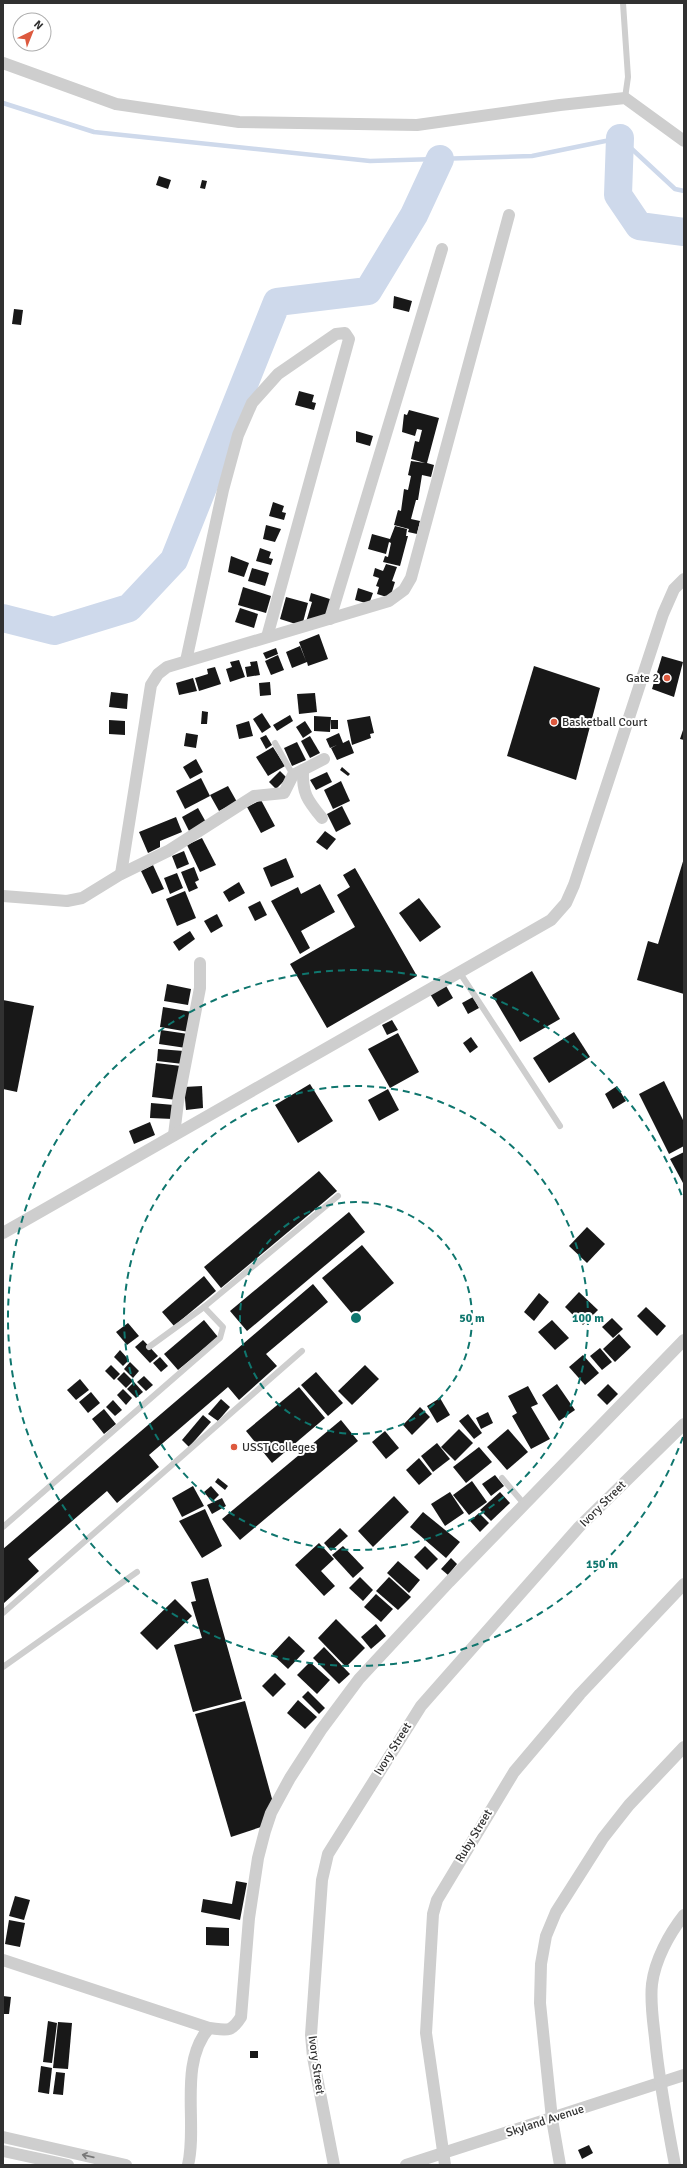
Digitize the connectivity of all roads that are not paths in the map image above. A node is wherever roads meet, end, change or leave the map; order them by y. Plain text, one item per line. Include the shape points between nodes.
1 (623, 3) edge
2 (3, 63) edge
3 (625, 98) junction
4 (684, 141) edge
5 (509, 215) dead end
6 (442, 249) dead end
7 (684, 579) edge
8 (330, 618) junction
9 (267, 638) junction
10 (186, 661) junction
11 (275, 743) dead end
12 (324, 759) dead end
13 (298, 772) junction
14 (322, 818) dead end
15 (121, 874) junction
16 (3, 896) edge
17 (200, 963) dead end
18 (460, 973) junction
19 (560, 1126) dead end
20 (174, 1135) junction
21 (338, 1196) dead end
22 (3, 1233) edge
23 (204, 1307) junction
24 (684, 1340) edge
25 (150, 1347) dead end
26 (302, 1351) dead end
27 (684, 1424) edge
28 (502, 1478) dead end
29 (525, 1506) junction
30 (3, 1527) edge
31 (137, 1572) dead end
32 (684, 1584) edge
33 (3, 1613) edge
34 (3, 1667) edge
35 (684, 1747) edge
36 (684, 1915) edge
37 (3, 1960) edge
38 (209, 2028) junction
39 (684, 2075) edge
40 (660, 2084) junction
41 (552, 2119) junction
42 (3, 2137) edge
43 (3, 2151) edge
44 (444, 2159) edge
45 (68, 2165) edge
46 (126, 2165) edge
47 (188, 2165) edge
48 (334, 2165) edge
49 (406, 2165) edge
50 (560, 2165) edge
51 (675, 2165) edge

1 - 3 lane via 628,77
2 - 3 street via 116,104 239,122 417,125
3 - 4 street
5 - 8 street via 411,578 404,590 389,601
6 - 8 street
7 - 18 street via 674,589 663,614 566,903 551,920
8 - 9 street
9 - 10 street
9 - 10 street via 349,339 345,333 336,334 278,374 252,403 238,435 223,490
10 - 15 street via 167,667 158,674 151,685
11 - 13 lane
12 - 13 street
13 - 14 street via 308,801
13 - 15 street via 284,793 254,796 168,850
15 - 16 street via 82,898 67,901
17 - 20 street via 200,988
18 - 19 lane
18 - 20 street
20 - 22 street
21 - 23 lane
23 - 25 lane
23 - 30 lane via 223,1328 220,1338
24 - 29 street
26 - 33 lane
27 - 48 street, Ivory Street via 579,1528 420,1706 328,1854 322,1880 311,2035
28 - 29 lane
29 - 38 street via 449,1582 359,1679 321,1730 290,1778 271,1814 258,1858 249,1918 241,2017 235,2027 227,2030
31 - 34 lane
32 - 44 street, Ruby Street via 580,1694 514,1772 437,1900 433,1914 426,2033
35 - 41 street via 629,1806 604,1838 556,1912 546,1936 541,1964 540,2003
36 - 40 street via 666,1944 653,1982 651,2001
37 - 38 street
38 - 47 street via 202,2037 194,2063 190,2092 191,2153
39 - 40 street, Skyland Avenue
40 - 41 street, Skyland Avenue
40 - 51 street
41 - 44 street, Skyland Avenue
41 - 50 street
46 -> 42 street
43 - 45 street
44 - 49 street, Skyland Avenue

